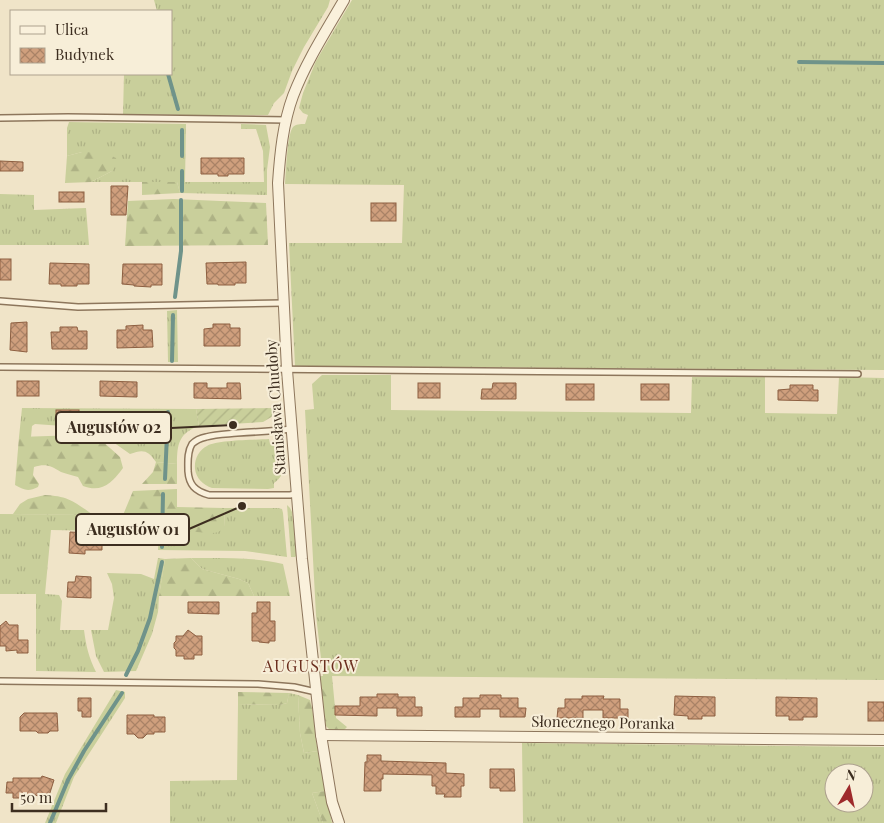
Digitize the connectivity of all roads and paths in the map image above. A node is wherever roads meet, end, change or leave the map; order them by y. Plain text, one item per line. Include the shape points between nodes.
1 (344, 0) edge
2 (0, 118) edge
3 (286, 120) junction
4 (0, 301) edge
5 (283, 303) junction
6 (0, 367) edge
7 (287, 370) junction
8 (858, 374) dead end
9 (292, 429) junction
10 (296, 492) junction
11 (0, 681) edge
12 (316, 692) junction
13 (321, 735) junction
14 (884, 740) edge
15 (339, 823) edge

1 - 3 street, Stanisława Chudoby via 303,74
2 - 3 lane
3 - 5 street, Stanisława Chudoby via 278,183
4 - 5 lane via 78,307
5 - 7 street, Stanisława Chudoby
6 - 7 lane
7 - 8 lane
7 - 9 street, Stanisława Chudoby
9 - 10 street, Stanisława Chudoby
9 - 10 lane via 199,439 190,448 189,476 194,488 209,495 290,495
10 - 12 street, Stanisława Chudoby
11 - 12 lane via 258,684
12 - 13 street, Stanisława Chudoby
13 - 14 street, Słonecznego Poranka
13 - 15 street, Stanisława Chudoby via 332,802

